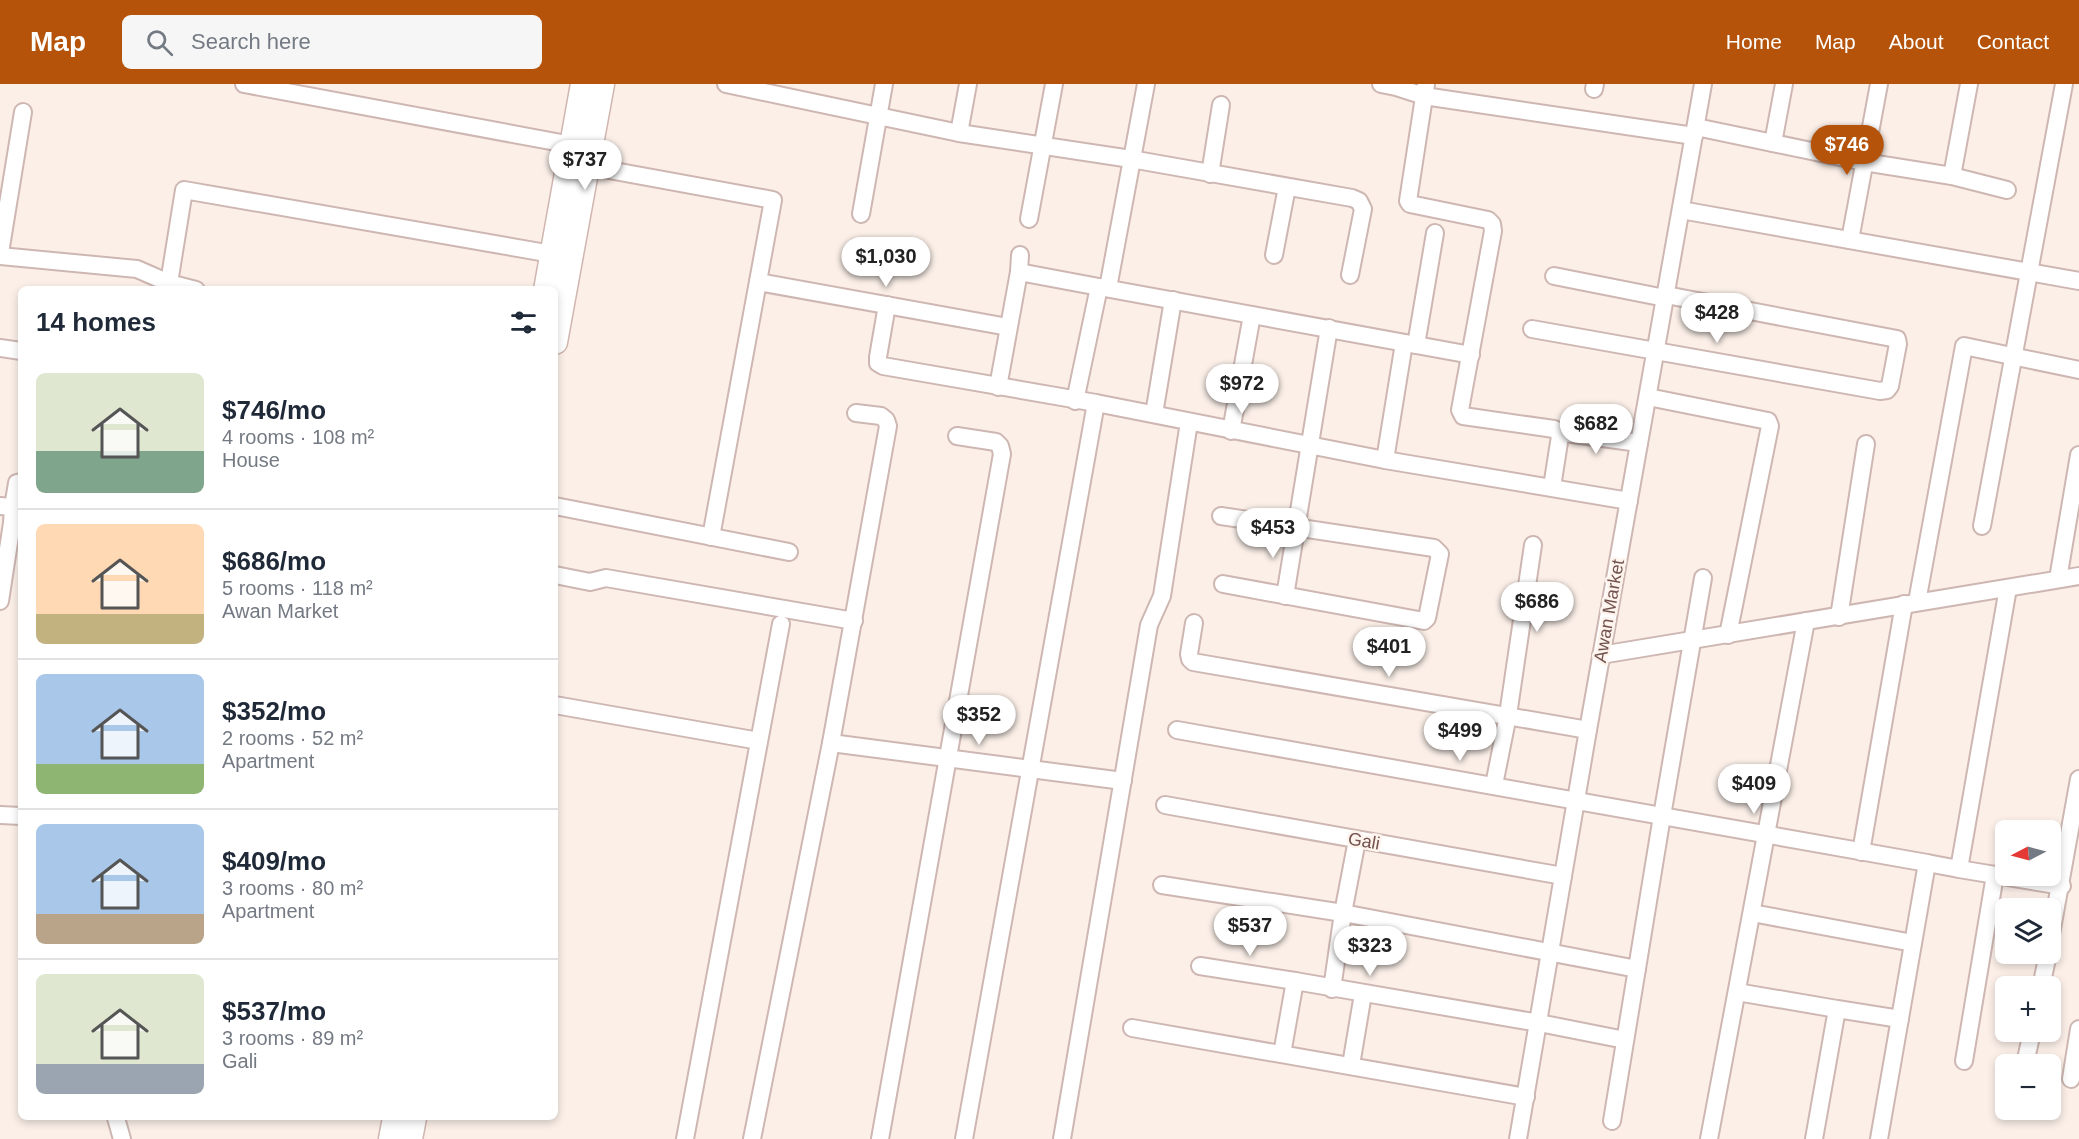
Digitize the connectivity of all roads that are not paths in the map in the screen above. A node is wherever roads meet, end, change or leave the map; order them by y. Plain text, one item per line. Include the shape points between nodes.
1 (244, 84) edge
2 (583, 84) edge
3 (602, 84) edge
4 (726, 84) edge
5 (884, 84) edge
6 (968, 84) edge
7 (1054, 84) edge
8 (1146, 84) edge
9 (1381, 84) edge
10 (1703, 84) edge
11 (1784, 84) edge
12 (1879, 84) edge
13 (1969, 84) edge
14 (2064, 84) edge
15 (271, 86) edge
16 (1425, 90) edge
17 (801, 92) edge
18 (1221, 105) dead end
19 (22, 112) dead end
20 (878, 117) junction
21 (1695, 132) junction
22 (959, 133) junction
23 (1773, 143) junction
24 (572, 145) junction
25 (1043, 147) junction
26 (1131, 159) junction
27 (7, 160) edge
28 (1864, 162) junction
29 (587, 166) junction
30 (1210, 174) junction
31 (1952, 176) junction
32 (1287, 187) junction
33 (2007, 190) dead end
34 (1681, 210) junction
35 (861, 214) dead end
36 (1029, 219) dead end
37 (1435, 233) dead end
38 (1850, 240) junction
39 (0, 254) edge
40 (552, 254) junction
41 (1274, 255) dead end
42 (2029, 272) junction
43 (1350, 275) dead end
44 (1554, 276) dead end
45 (2079, 281) edge
46 (758, 282) junction
47 (169, 283) junction
48 (181, 286) edge
49 (547, 286) edge
50 (1103, 287) junction
51 (1665, 297) junction
52 (1173, 300) junction
53 (887, 305) junction
54 (1252, 315) junction
55 (558, 326) edge
56 (1008, 327) junction
57 (1329, 328) junction
58 (1532, 329) dead end
59 (1410, 344) junction
60 (0, 348) edge
61 (1656, 350) junction
62 (18, 351) edge
63 (1471, 355) junction
64 (2013, 356) junction
65 (2079, 370) edge
66 (998, 387) junction
67 (1647, 397) junction
68 (1075, 401) junction
69 (1095, 403) junction
70 (856, 413) dead end
71 (1154, 414) junction
72 (1189, 422) junction
73 (1230, 431) junction
74 (1558, 432) junction
75 (957, 436) dead end
76 (1639, 443) junction
77 (1311, 444) junction
78 (1866, 444) dead end
79 (2079, 455) edge
80 (1385, 460) junction
81 (18, 483) edge
82 (1552, 487) junction
83 (1629, 501) junction
84 (558, 507) edge
85 (12, 515) edge
86 (1221, 516) dead end
87 (1296, 526) junction
88 (1982, 526) dead end
89 (711, 537) junction
90 (1533, 545) dead end
91 (789, 552) dead end
92 (558, 576) edge
93 (2079, 576) edge
94 (1703, 578) dead end
95 (2058, 579) junction
96 (1223, 584) dead end
97 (2008, 588) junction
98 (1285, 596) junction
99 (0, 601) edge
100 (1911, 603) junction
101 (1839, 617) junction
102 (854, 621) junction
103 (1806, 621) junction
104 (1194, 623) dead end
105 (781, 624) dead end
106 (1728, 635) junction
107 (1693, 640) junction
108 (1601, 655) junction
109 (558, 706) edge
110 (1508, 716) junction
111 (1177, 730) dead end
112 (1588, 730) junction
113 (759, 741) junction
114 (831, 743) junction
115 (949, 760) junction
116 (1030, 769) junction
117 (2079, 779) edge
118 (1123, 781) junction
119 (1494, 785) junction
120 (1575, 801) junction
121 (1165, 805) dead end
122 (0, 815) edge
123 (18, 816) edge
124 (1662, 816) junction
125 (1767, 835) junction
126 (1357, 840) junction
127 (1861, 852) junction
128 (1927, 863) junction
129 (1959, 869) junction
130 (1995, 875) joint
131 (1563, 876) junction
132 (1162, 885) dead end
133 (2061, 886) joint
134 (2059, 898) edge
135 (1343, 913) junction
136 (1752, 913) junction
137 (1913, 944) junction
138 (1551, 953) junction
139 (1200, 966) dead end
140 (1637, 969) junction
141 (1295, 981) junction
142 (1332, 988) junction
143 (1737, 992) junction
144 (1363, 994) junction
145 (1837, 1009) junction
146 (1900, 1019) junction
147 (1539, 1023) junction
148 (1132, 1028) dead end
149 (2079, 1029) edge
150 (1625, 1040) junction
151 (1282, 1054) junction
152 (1964, 1061) dead end
153 (1350, 1065) junction
154 (2071, 1079) dead end
155 (1526, 1097) junction
156 (117, 1120) edge
157 (395, 1120) edge
158 (414, 1120) edge
159 (1612, 1121) dead end
160 (122, 1139) edge
161 (391, 1139) edge
162 (410, 1139) edge
163 (685, 1139) edge
164 (752, 1139) edge
165 (880, 1139) edge
166 (964, 1139) edge
167 (1062, 1139) edge
168 (1518, 1139) edge
169 (1709, 1139) edge
170 (1814, 1139) edge
171 (1880, 1139) edge

1 - 15 street
2 - 24 main road
3 - 29 main road
4 - 17 street
5 - 20 street
6 - 22 street
7 - 25 street
8 - 26 street
9 - 16 street
10 - 21 street, Awan Market
11 - 23 street
12 - 28 street
13 - 31 street
14 - 42 street
15 - 24 street
16 - 21 street
16 - 63 street via 1408,201 1492,224
17 - 20 street
18 - 30 street
19 - 27 street
20 - 22 street
20 - 35 street
21 - 23 street
21 - 34 street, Awan Market
22 - 25 street
23 - 28 street
24 - 40 main road
25 - 26 street
25 - 36 street
26 - 30 street
26 - 50 street
27 - 39 street
28 - 31 street
28 - 38 street
29 - 46 street via 773,200
29 - 55 main road
30 - 32 street
31 - 33 street
32 - 41 street
32 - 43 street via 1359,201 1363,208
34 - 38 street
34 - 51 street, Awan Market
37 - 59 street
38 - 42 street
39 - 47 street via 137,269
40 - 47 street via 184,190
40 - 49 main road
42 - 45 street
42 - 64 street
44 - 51 street
46 - 53 street
46 - 89 street
47 - 48 street
50 - 52 street
50 - 56 street via 1019,263
50 - 68 street
51 - 61 street, Awan Market
51 - 61 street via 1891,337 1898,344 1887,390
52 - 54 street
52 - 71 street
53 - 56 street
53 - 66 street via 878,363
54 - 57 street
54 - 73 street
56 - 66 street
57 - 59 street
57 - 77 street
58 - 61 street
59 - 63 street
59 - 80 street
60 - 62 street
61 - 67 street, Awan Market
63 - 74 street via 1460,410 1463,416
64 - 65 street
64 - 88 street
64 - 100 street via 1969,346 1961,352
66 - 68 street
67 - 76 street, Awan Market
67 - 106 street via 1768,421 1770,426
68 - 69 street
69 - 71 street
69 - 116 street
70 - 102 street via 881,416 888,426
71 - 72 street
72 - 73 street
72 - 118 street via 1162,596 1149,625
73 - 77 street
74 - 76 street
74 - 82 street
75 - 115 street via 996,442 1002,454
76 - 83 street, Awan Market
77 - 80 street
77 - 87 street
78 - 101 street
79 - 95 street
80 - 82 street
81 - 85 street
82 - 83 street
83 - 108 street, Awan Market
84 - 89 street
85 - 99 street
86 - 87 street
87 - 98 street
87 - 98 street via 1434,548 1440,554 1424,621
89 - 91 street
90 - 110 street
92 - 102 street via 590,582 606,578
93 - 95 street
94 - 107 street
95 - 97 street
96 - 98 street
97 - 100 street
97 - 129 street
100 - 101 street
100 - 127 street
101 - 103 street
102 - 114 street
103 - 106 street
103 - 125 street
104 - 110 street via 1189,654 1193,662
105 - 113 street
106 - 107 street
107 - 108 street
107 - 124 street
108 - 112 street, Awan Market
109 - 113 street
110 - 112 street
110 - 119 street
111 - 119 street
112 - 120 street, Awan Market
113 - 163 street
114 - 115 street
114 - 164 street
115 - 116 street
115 - 165 street
116 - 118 street
116 - 166 street
117 - 133 street
118 - 167 street
119 - 120 street
120 - 124 street
120 - 131 street, Awan Market
121 - 126 street, Gali
122 - 123 street
124 - 125 street
124 - 140 street
125 - 127 street
125 - 136 street
126 - 131 street, Gali
126 - 135 street
127 - 128 street
128 - 129 street
128 - 137 street
129 - 130 street
130 - 152 street
131 - 138 street, Awan Market
132 - 135 street
133 - 134 street
135 - 138 street
135 - 142 street
136 - 137 street
136 - 143 street
137 - 146 street
138 - 140 street
138 - 147 street, Awan Market
139 - 141 street
140 - 150 street
141 - 142 street
141 - 151 street
142 - 144 street
143 - 145 street
143 - 169 street
144 - 147 street
144 - 153 street
145 - 146 street
145 - 170 street
146 - 171 street
147 - 150 street
147 - 155 street, Awan Market
148 - 151 street
149 - 154 street
150 - 159 street
151 - 153 street
153 - 155 street
155 - 168 street, Awan Market
156 - 160 street
157 - 161 main road
158 - 162 main road

